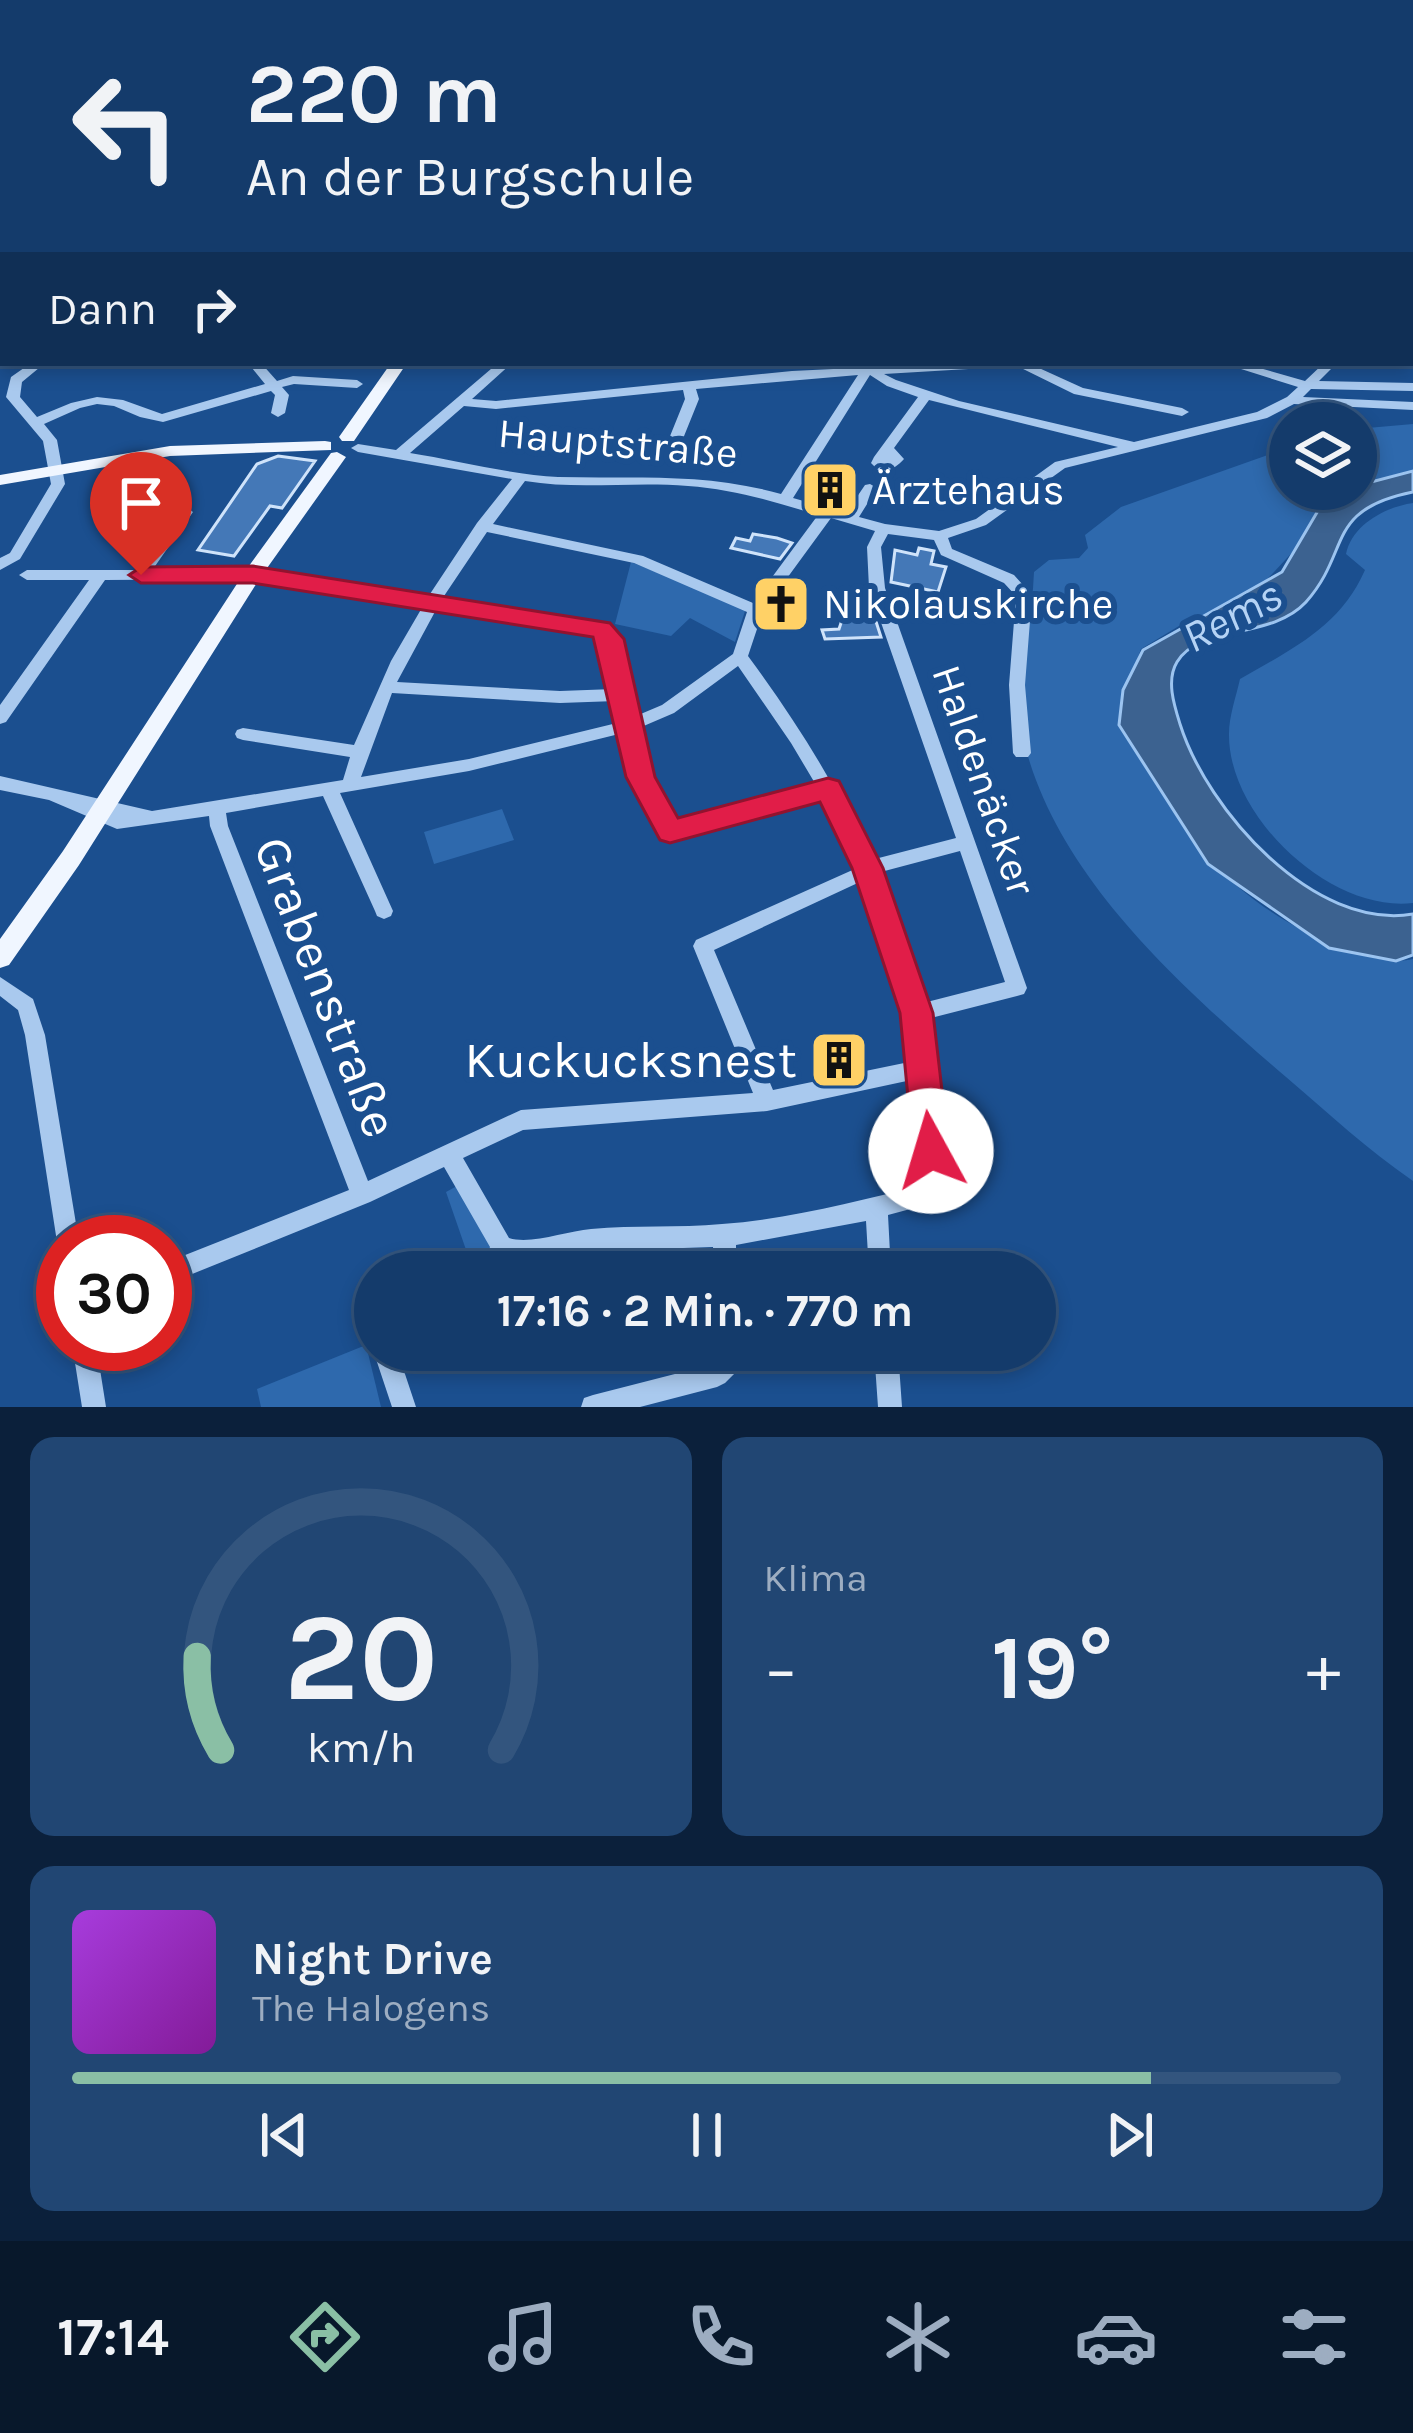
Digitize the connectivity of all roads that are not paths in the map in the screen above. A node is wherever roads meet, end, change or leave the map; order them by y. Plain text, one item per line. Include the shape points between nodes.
1 (35, 366) edge
2 (257, 366) edge
3 (397, 366) edge
4 (503, 366) edge
5 (951, 366) edge
6 (1024, 366) edge
7 (1238, 366) edge
8 (1326, 366) edge
9 (866, 371) edge
10 (275, 384) junction
11 (357, 384) dead end
12 (688, 385) junction
13 (1304, 385) junction
14 (1413, 387) edge
15 (6, 388) edge
16 (926, 396) junction
17 (1292, 400) junction
18 (462, 402) junction
19 (1413, 406) edge
20 (1182, 412) dead end
21 (278, 413) dead end
22 (35, 423) junction
23 (353, 442) junction
24 (1133, 447) junction
25 (331, 451) junction
26 (670, 451) dead end
27 (889, 451) dead end
28 (402, 452) junction
29 (58, 469) junction
30 (521, 476) junction
31 (0, 480) edge
32 (870, 488) dead end
33 (785, 499) junction
34 (186, 512) dead end
35 (827, 513) junction
36 (850, 519) junction
37 (482, 526) junction
38 (884, 529) junction
39 (940, 536) junction
40 (0, 565) edge
41 (27, 574) dead end
42 (253, 574) junction
43 (100, 575) junction
44 (141, 575) junction
45 (428, 604) junction
46 (756, 610) junction
47 (740, 657) junction
48 (0, 683) edge
49 (24, 684) junction
50 (388, 687) junction
51 (619, 695) junction
52 (0, 718) edge
53 (628, 726) junction
54 (243, 734) dead end
55 (359, 752) junction
56 (1022, 753) dead end
57 (0, 783) edge
58 (350, 784) junction
59 (329, 789) junction
60 (828, 789) junction
61 (217, 808) junction
62 (99, 811) junction
63 (968, 842) junction
64 (867, 870) junction
65 (383, 911) dead end
66 (0, 958) edge
67 (0, 985) edge
68 (916, 1013) junction
69 (923, 1068) junction
70 (766, 1101) junction
71 (448, 1154) junction
72 (362, 1195) junction
73 (876, 1208) junction
74 (64, 1215) edge
75 (724, 1235) junction
76 (499, 1251) edge
77 (542, 1251) edge
78 (724, 1251) edge
79 (879, 1251) edge
80 (192, 1263) edge
81 (88, 1371) edge
82 (392, 1371) edge
83 (721, 1371) edge
84 (887, 1371) edge
85 (94, 1407) edge
86 (404, 1407) edge
87 (592, 1407) edge
88 (890, 1407) edge

1 - 15 street
2 - 10 street
3 - 23 main road
4 - 18 street
5 - 9 street
6 - 20 street via 1079,391
7 - 13 street
8 - 13 street
9 - 12 street
9 - 16 street
9 - 33 street
10 - 11 street
10 - 21 street via 283,402
10 - 22 street via 180,416 146,416 104,400
12 - 18 street
12 - 26 street via 692,399
13 - 14 street
13 - 17 street
15 - 22 street
16 - 24 street
16 - 27 street
17 - 19 street
17 - 24 street via 1256,417
18 - 28 street
22 - 29 street
23 - 25 main road
23 - 28 street, Hauptstraße
24 - 39 street via 1060,465 981,522
25 - 29 main road via 170,451
25 - 42 main road
28 - 30 street, Hauptstraße
29 - 31 main road
29 - 40 street via 37,520
30 - 33 street, Hauptstraße via 685,481
30 - 37 street
32 - 36 street
33 - 35 street, Hauptstraße
34 - 44 street
35 - 36 street, Hauptstraße
35 - 46 street
36 - 38 street, Hauptstraße
37 - 45 street
37 - 46 street via 638,559
38 - 39 street, Hauptstraße
38 - 63 street, Haldenäcker via 874,547 877,588
39 - 56 street via 946,552 1010,579 1024,595
41 - 43 street
42 - 44 street
42 - 45 street
42 - 62 main road
43 - 44 street
43 - 49 street
45 - 50 street
45 - 51 street via 601,629 611,639
46 - 47 street
47 - 53 street via 668,709
47 - 60 street
48 - 49 street
49 - 52 street
50 - 51 street
50 - 55 street
51 - 53 street
53 - 58 street
53 - 60 street via 640,777 670,832
54 - 55 street
55 - 58 street
57 - 62 street
58 - 59 street
59 - 61 street
59 - 65 street
60 - 64 street
61 - 62 street via 117,822
61 - 72 street, Grabenstraße
62 - 66 main road
63 - 64 street
63 - 68 street, Haldenäcker via 1017,988
64 - 68 street
64 - 70 street via 703,946
67 - 74 street via 26,1006 35,1035
68 - 69 street
69 - 70 street
69 - 73 street via 935,1193
70 - 71 street via 521,1120
71 - 72 street
71 - 76 street
72 - 80 street
73 - 75 street
73 - 79 street
75 - 77 street via 580,1241
75 - 78 street
81 - 85 street
82 - 86 street
83 - 87 street
84 - 88 street

